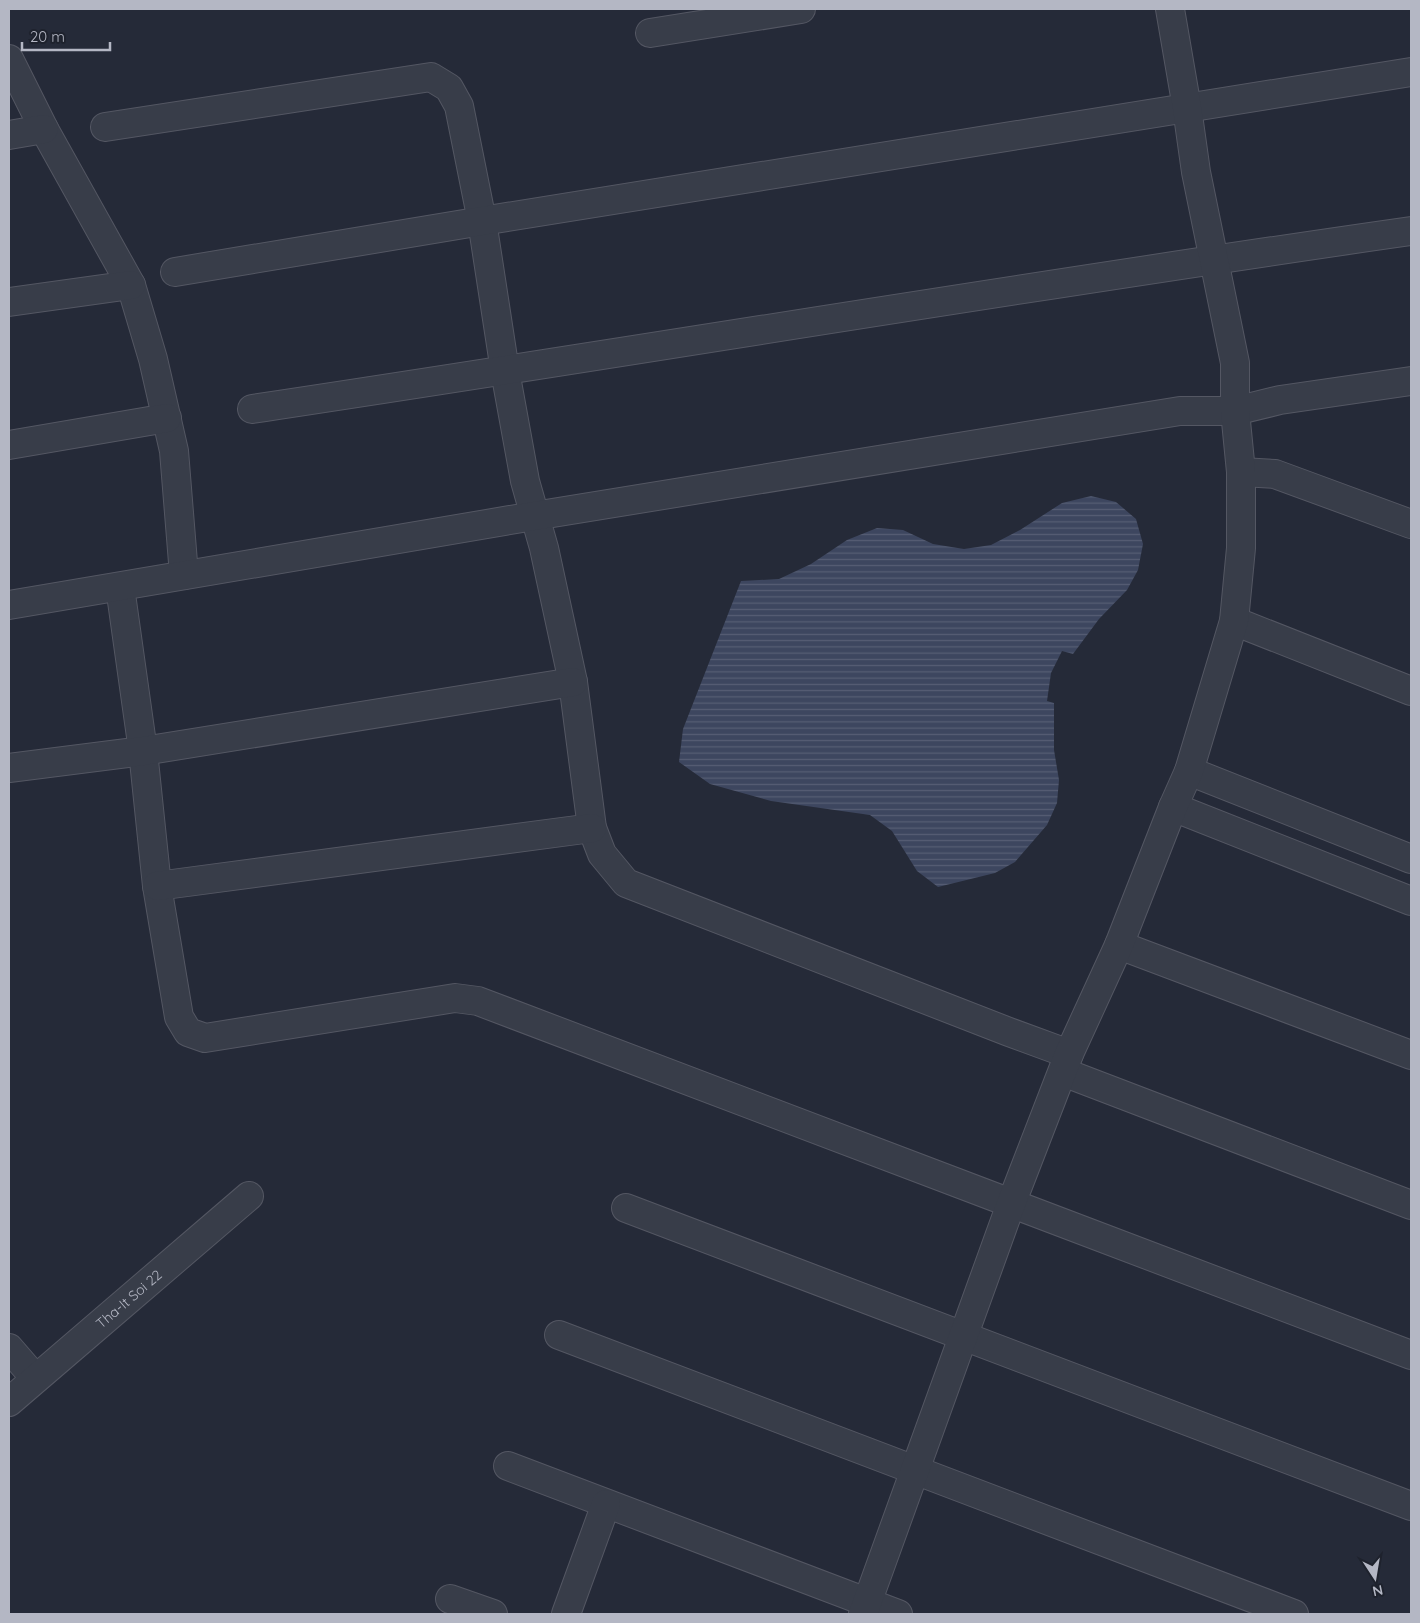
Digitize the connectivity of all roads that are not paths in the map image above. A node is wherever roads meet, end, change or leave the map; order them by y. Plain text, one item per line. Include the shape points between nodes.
1 (801, 9) edge
2 (1170, 9) edge
3 (740, 14) edge
4 (650, 33) dead end
5 (9, 59) edge
6 (1411, 72) edge
7 (1187, 108) junction
8 (105, 127) dead end
9 (44, 129) junction
10 (9, 135) edge
11 (482, 221) junction
12 (1411, 231) edge
13 (1214, 259) junction
14 (175, 272) dead end
15 (131, 285) junction
16 (9, 302) edge
17 (505, 371) junction
18 (1411, 381) edge
19 (252, 408) dead end
20 (1235, 411) junction
21 (167, 418) junction
22 (9, 445) edge
23 (1241, 472) junction
24 (534, 516) junction
25 (1411, 524) edge
26 (184, 575) junction
27 (120, 586) junction
28 (9, 604) edge
29 (1234, 622) junction
30 (573, 682) junction
31 (1411, 691) edge
32 (143, 751) junction
33 (9, 768) edge
34 (1189, 771) junction
35 (1173, 807) junction
36 (592, 828) junction
37 (1411, 859) edge
38 (158, 886) junction
39 (1411, 901) edge
40 (1119, 945) junction
41 (1411, 1055) edge
42 (1066, 1063) junction
43 (248, 1196) dead end
44 (1011, 1204) junction
45 (1411, 1205) edge
46 (626, 1208) dead end
47 (559, 1335) dead end
48 (963, 1336) junction
49 (9, 1348) edge
50 (1411, 1355) edge
51 (35, 1378) junction
52 (9, 1402) edge
53 (508, 1466) dead end
54 (915, 1470) junction
55 (606, 1504) junction
56 (1411, 1506) edge
57 (450, 1599) dead end
58 (865, 1608) edge
59 (493, 1614) edge
60 (566, 1614) edge
61 (898, 1614) edge
62 (1294, 1614) edge

1 - 3 street
2 - 7 street
3 - 4 street
5 - 9 street
6 - 7 street
7 - 11 street
7 - 13 street
8 - 11 street via 430,77 449,88 459,106
9 - 10 street
9 - 15 street
11 - 14 street
11 - 17 street
12 - 13 street
13 - 17 street
13 - 20 street via 1235,363
15 - 16 street
15 - 21 street
17 - 19 street
17 - 24 street
18 - 20 street via 1280,400
20 - 23 street
20 - 24 street via 1180,411
21 - 22 street
21 - 26 street via 174,450
23 - 25 street via 1275,474
23 - 29 street via 1241,548
24 - 26 street
24 - 30 street
26 - 27 street
27 - 28 street
27 - 32 street
29 - 31 street
29 - 34 street
30 - 32 street
30 - 36 street
32 - 33 street
32 - 38 street
34 - 35 street
34 - 37 street
35 - 39 street
35 - 40 street
36 - 38 street
36 - 42 street via 602,854 626,883 1009,1032
38 - 44 street via 179,1018 188,1032 196,1035 205,1038 455,998 478,1000
40 - 41 street
40 - 42 street
42 - 44 street
42 - 45 street
43 - 51 street, Tha-It Soi 22
44 - 48 street
44 - 50 street
46 - 48 street
47 - 54 street
48 - 54 street
48 - 56 street
49 - 51 street
51 - 52 street, Tha-It Soi 22
53 - 55 street
54 - 58 street
54 - 62 street
55 - 58 street
55 - 60 street
57 - 59 street
58 - 61 street

